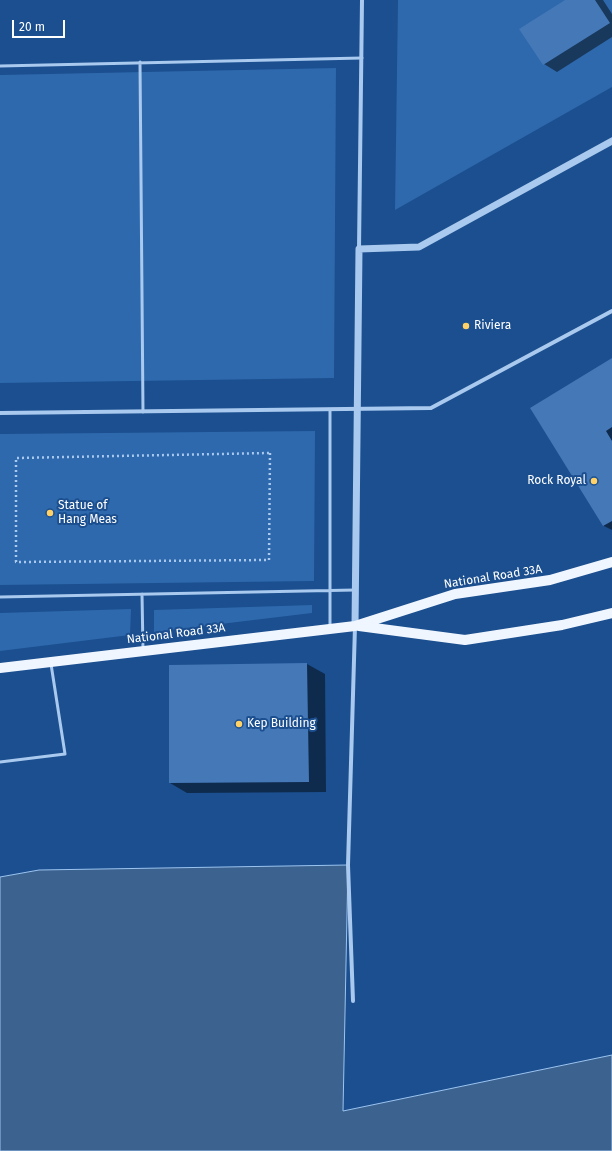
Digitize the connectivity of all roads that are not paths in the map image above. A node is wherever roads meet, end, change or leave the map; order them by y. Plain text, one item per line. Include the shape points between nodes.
1 (362, 0) edge
2 (362, 58) junction
3 (140, 62) junction
4 (0, 66) edge
5 (612, 141) edge
6 (359, 249) junction
7 (612, 311) edge
8 (358, 409) junction
9 (330, 410) junction
10 (142, 412) junction
11 (0, 413) edge
12 (612, 562) edge
13 (330, 590) junction
14 (355, 590) junction
15 (142, 594) junction
16 (0, 597) edge
17 (612, 613) edge
18 (355, 626) junction
19 (330, 629) junction
20 (143, 651) junction
21 (51, 662) junction
22 (0, 668) edge
23 (0, 762) edge
24 (353, 1001) dead end

1 - 2 street
2 - 3 lane
2 - 6 street
3 - 4 lane
3 - 10 lane
5 - 6 street via 419,247
6 - 8 street
7 - 8 street via 431,408
8 - 9 street
8 - 14 street
9 - 10 street
9 - 13 lane
10 - 11 street
12 - 18 main road, National Road 33A via 550,580 455,594
13 - 14 lane
13 - 15 lane
13 - 19 lane
14 - 18 street
15 - 16 lane
15 - 20 lane
17 - 18 main road, National Road 33A via 562,625 465,640
18 - 19 main road, National Road 33A
18 - 24 street via 348,865
19 - 20 main road, National Road 33A
20 - 21 main road, National Road 33A
21 - 22 main road, National Road 33A
21 - 23 lane via 65,754

